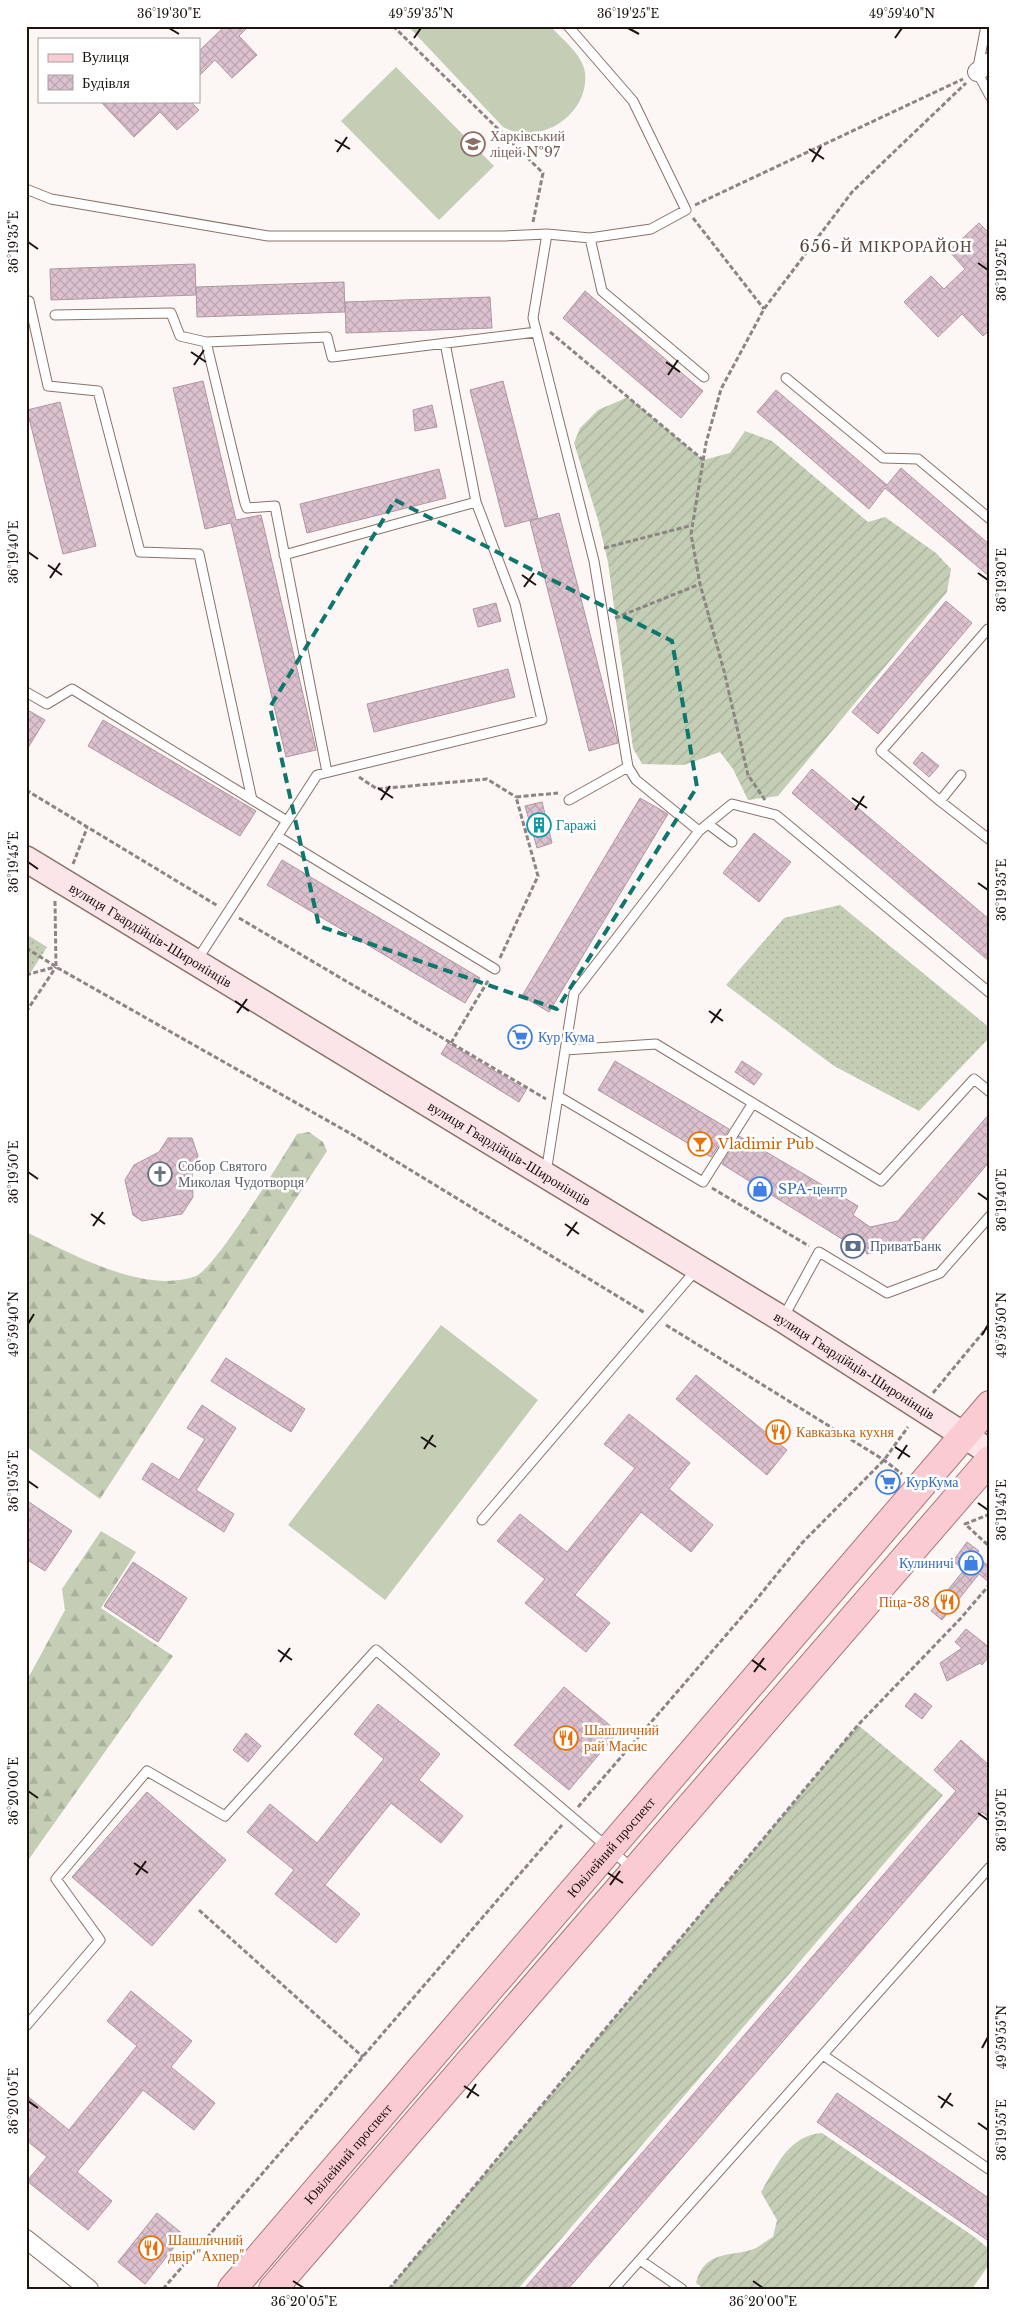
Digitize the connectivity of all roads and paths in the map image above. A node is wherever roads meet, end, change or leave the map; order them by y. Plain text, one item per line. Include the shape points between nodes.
1 (393, 26) edge
2 (568, 26) edge
3 (986, 26) edge
4 (984, 67) edge
5 (990, 96) edge
6 (26, 189) edge
7 (686, 210) junction
8 (548, 234) junction
9 (530, 235) junction
10 (590, 238) junction
11 (29, 301) dead end
12 (764, 309) junction
13 (55, 315) dead end
14 (533, 318) junction
15 (536, 332) junction
16 (206, 342) junction
17 (445, 344) junction
18 (704, 377) dead end
19 (786, 378) dead end
20 (703, 460) junction
21 (476, 502) junction
22 (990, 519) edge
23 (693, 525) junction
24 (592, 551) junction
25 (284, 555) junction
26 (700, 584) junction
27 (604, 622) junction
28 (988, 629) dead end
29 (26, 692) edge
30 (346, 767) junction
31 (628, 767) junction
32 (326, 772) junction
33 (961, 775) dead end
34 (26, 790) edge
35 (583, 792) junction
36 (516, 798) junction
37 (252, 800) junction
38 (569, 800) dead end
39 (940, 802) junction
40 (776, 815) junction
41 (287, 821) junction
42 (708, 824) junction
43 (87, 828) junction
44 (699, 831) junction
45 (277, 836) junction
46 (990, 840) edge
47 (732, 842) dead end
48 (26, 859) edge
49 (70, 872) dead end
50 (538, 876) dead end
51 (55, 894) dead end
52 (228, 912) junction
53 (26, 948) edge
54 (196, 962) junction
55 (56, 967) junction
56 (495, 969) dead end
57 (26, 975) edge
58 (990, 993) edge
59 (26, 1012) edge
60 (565, 1050) junction
61 (990, 1092) edge
62 (557, 1101) junction
63 (753, 1103) junction
64 (545, 1176) junction
65 (703, 1182) junction
66 (990, 1216) edge
67 (819, 1252) junction
68 (697, 1269) junction
69 (655, 1318) junction
70 (782, 1319) junction
71 (990, 1324) edge
72 (933, 1394) dead end
73 (990, 1405) edge
74 (908, 1427) dead end
75 (963, 1437) junction
76 (990, 1452) edge
77 (884, 1460) junction
78 (990, 1460) edge
79 (902, 1474) dead end
80 (990, 1514) edge
81 (482, 1520) dead end
82 (990, 1547) edge
83 (990, 1584) edge
84 (570, 1816) junction
85 (609, 1849) junction
86 (990, 1867) edge
87 (635, 1871) junction
88 (199, 1910) dead end
89 (26, 2026) edge
90 (823, 2055) junction
91 (363, 2057) junction
92 (990, 2170) edge
93 (26, 2239) edge
94 (640, 2260) junction
95 (89, 2289) edge
96 (163, 2289) edge
97 (232, 2289) edge
98 (273, 2289) edge
99 (389, 2289) edge
100 (614, 2289) edge
101 (682, 2289) edge

1 - 9 path via 543,173
2 - 7 lane via 633,101
3 - 4 lane
4 - 5 lane
4 - 7 path
4 - 12 path via 852,192
6 - 9 lane via 51,199 268,236
7 - 10 lane via 651,229
7 - 12 path
8 - 9 lane
8 - 10 lane
8 - 14 lane
10 - 18 lane via 602,291
11 - 37 lane via 48,386 98,391 140,552 199,554
12 - 20 path via 721,389
13 - 16 lane via 171,313 180,336
14 - 15 lane
14 - 20 path
15 - 17 lane
15 - 24 lane
16 - 17 lane via 327,337 332,357
16 - 25 lane via 245,503 247,508 275,506
17 - 21 lane
19 - 22 lane via 883,458 918,459
20 - 23 path
21 - 25 lane
21 - 30 lane via 515,604 542,720
23 - 24 path
23 - 26 path via 691,534
24 - 27 lane
25 - 32 lane
26 - 27 path
26 - 40 path via 748,775
27 - 31 lane
28 - 39 lane via 881,751
29 - 37 lane via 46,704 72,689
30 - 32 lane
30 - 36 path via 377,789 487,780
31 - 35 lane
31 - 44 lane via 636,780
32 - 41 lane via 317,774
33 - 39 lane
34 - 43 path
35 - 36 path
35 - 38 lane
36 - 50 path
37 - 41 lane
39 - 46 lane
40 - 42 lane via 732,804
40 - 58 lane
41 - 45 lane
42 - 44 lane
42 - 47 lane
43 - 49 path
43 - 52 path
44 - 60 lane via 574,993
45 - 52 lane
45 - 56 lane
48 - 54 main road, вулиця Гвардійців-Широнінців
51 - 55 path
52 - 54 lane
52 - 62 path
53 - 55 path
54 - 64 main road, вулиця Гвардійців-Широнінців
55 - 57 path
55 - 59 path
55 - 69 path via 353,1135
60 - 62 lane
60 - 63 lane via 656,1044
61 - 63 lane via 974,1078 881,1181
62 - 64 lane
62 - 65 lane
63 - 65 lane
64 - 68 main road, вулиця Гвардійців-Широнінців
65 - 67 path
66 - 67 lane via 940,1273 887,1292
67 - 70 lane
68 - 69 lane
68 - 70 main road, вулиця Гвардійців-Широнінців
69 - 77 path
69 - 81 lane
70 - 75 main road, вулиця Гвардійців-Широнінців
71 - 72 path
73 - 75 main road, Ювілейний проспект
74 - 77 path
75 - 76 main road, вулиця Гвардійців-Широнінців
75 - 85 main road, Ювілейний проспект
77 - 79 path
77 - 84 path via 802,1543
78 - 87 main road
80 - 82 path via 966,1524
83 - 99 path via 858,1725
84 - 85 lane
84 - 89 lane via 376,1650 225,1816 147,1771 56,1879 100,1940
84 - 91 path
85 - 87 lane
85 - 97 main road, Ювілейний проспект
86 - 90 lane
87 - 98 main road
88 - 91 path
90 - 92 lane
90 - 94 lane
91 - 96 path
93 - 95 street
94 - 100 lane
94 - 101 lane

